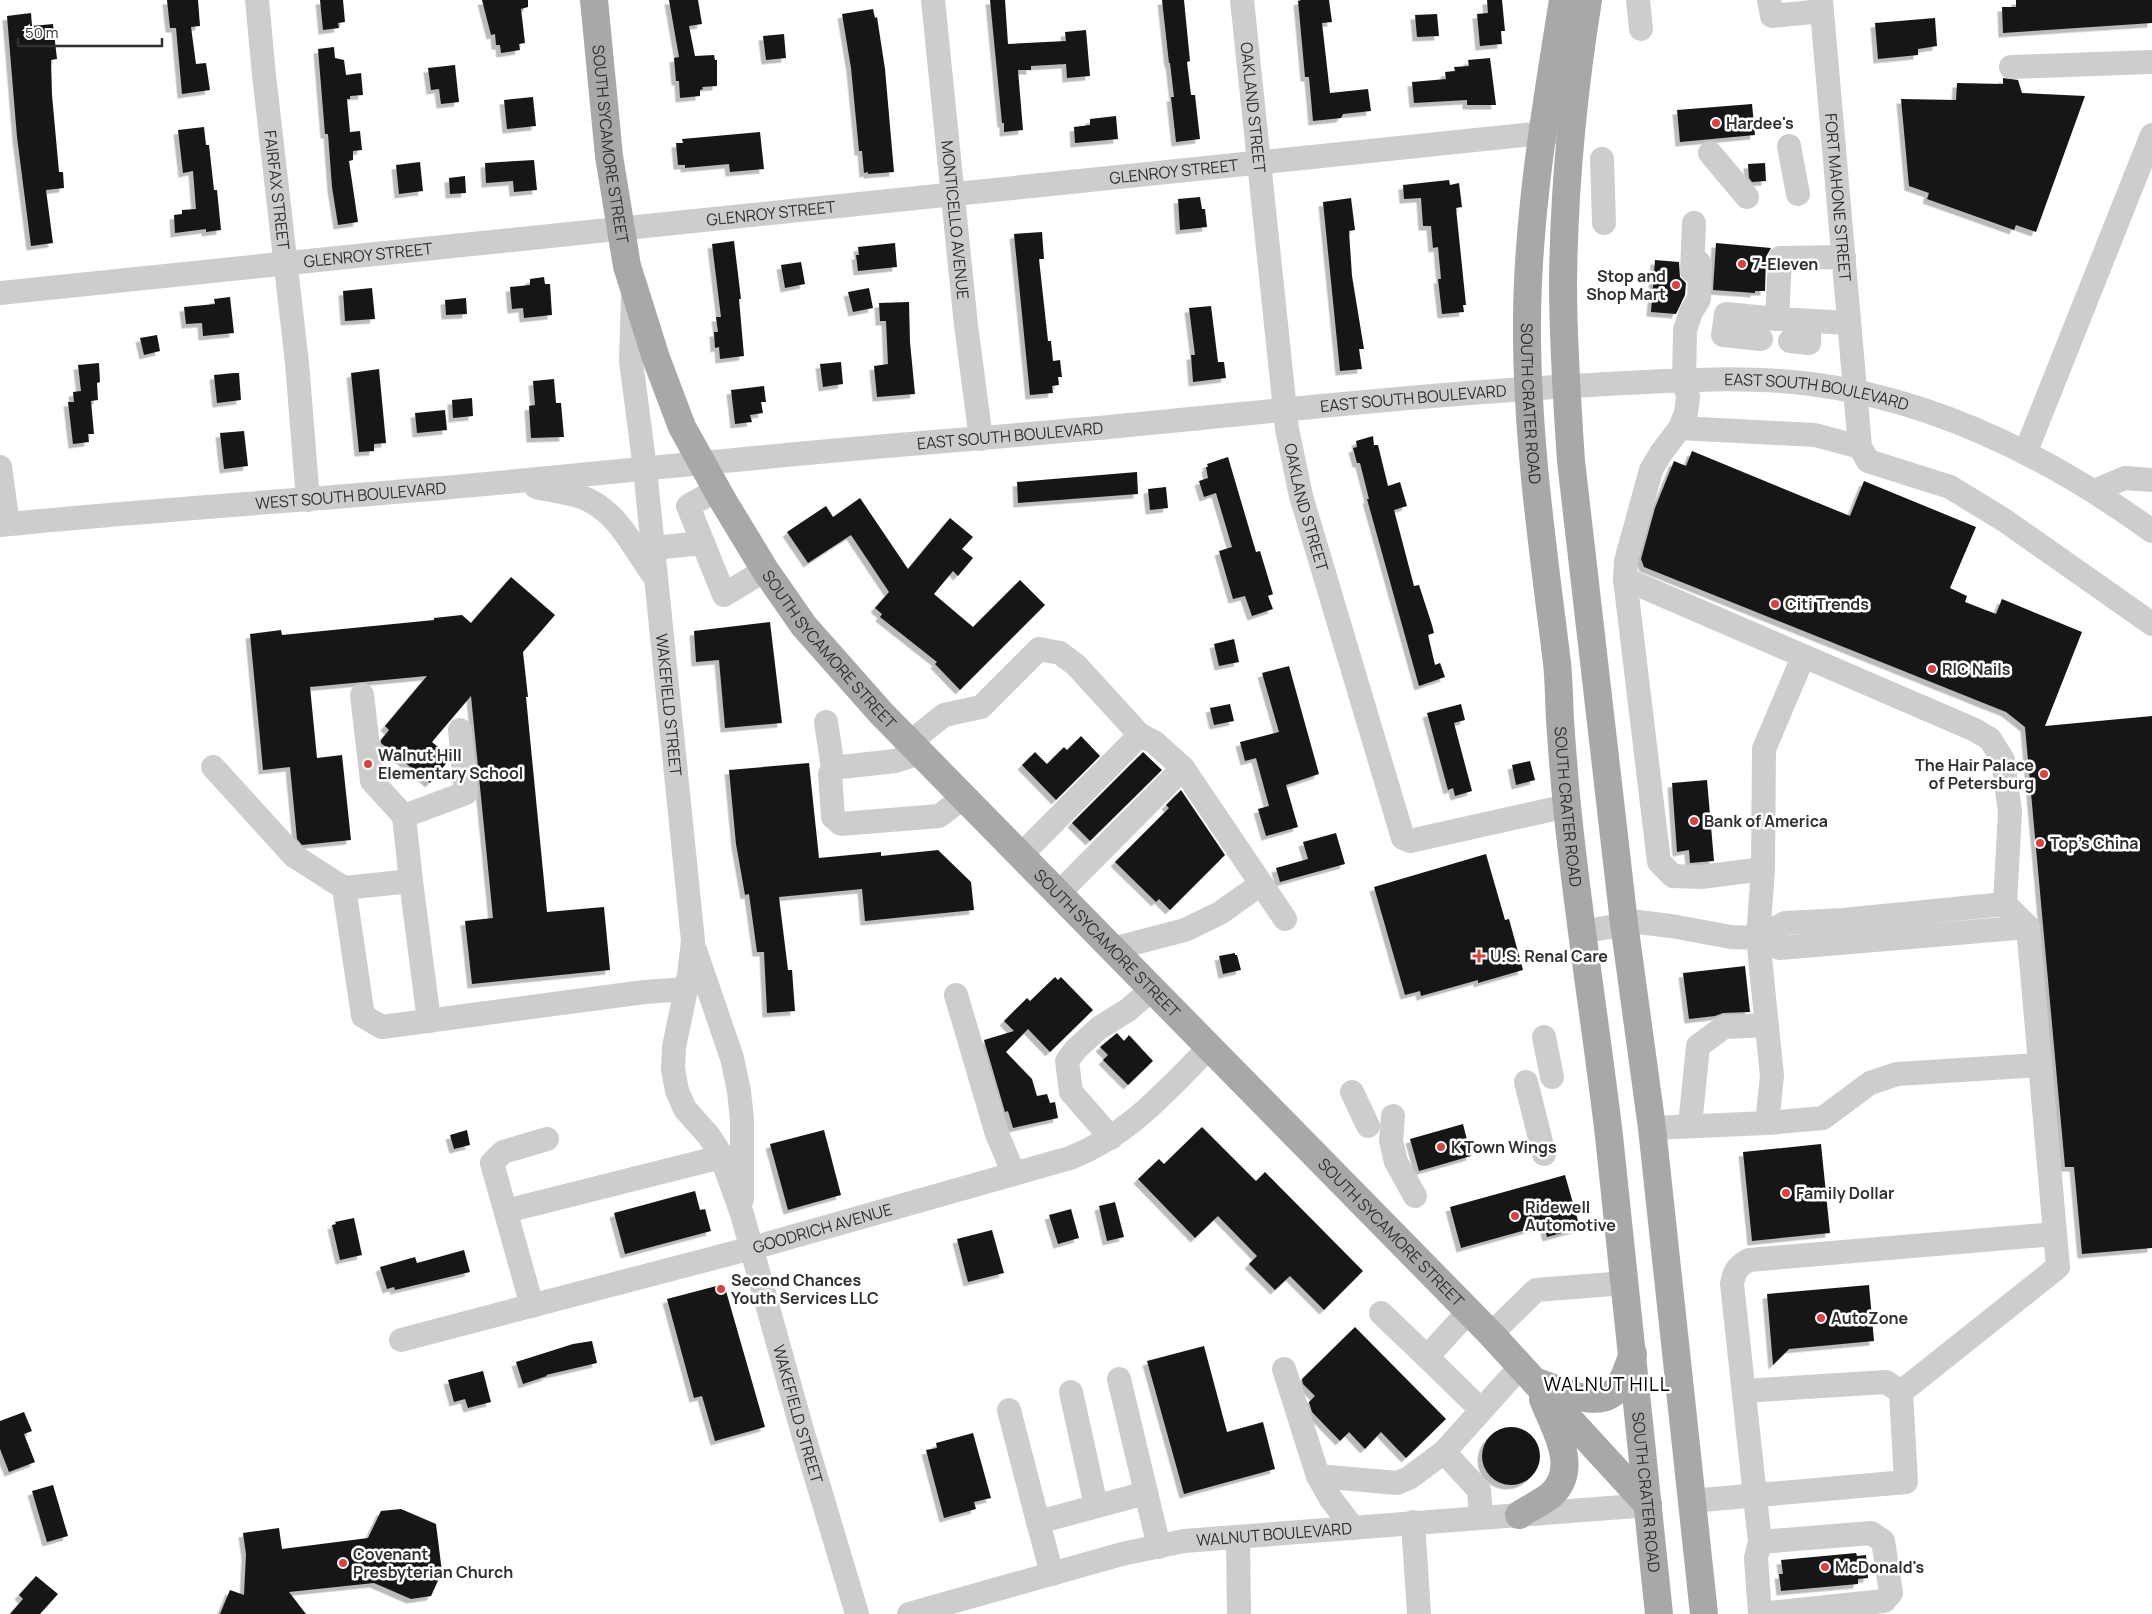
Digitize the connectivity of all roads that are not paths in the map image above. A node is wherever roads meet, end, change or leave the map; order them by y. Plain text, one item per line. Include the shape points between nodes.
1 (257, 0) edge
2 (594, 0) edge
3 (933, 0) edge
4 (1242, 0) edge
5 (1563, 0) edge
6 (1588, 0) edge
7 (1638, 0) edge
8 (1822, 5) edge
9 (1770, 8) edge
10 (1641, 29) dead end
11 (2152, 62) edge
12 (2011, 67) dead end
13 (1572, 130) junction
14 (1541, 133) junction
15 (2152, 135) edge
16 (1789, 146) dead end
17 (1710, 153) dead end
18 (1602, 159) dead end
19 (1569, 160) junction
20 (1538, 161) junction
21 (1259, 163) junction
22 (953, 193) junction
23 (1798, 194) dead end
24 (1747, 197) dead end
25 (1694, 223) dead end
26 (1604, 224) dead end
27 (621, 228) junction
28 (1844, 256) junction
29 (285, 263) junction
30 (633, 286) junction
31 (0, 293) edge
32 (1777, 319) junction
33 (1809, 321) junction
34 (1849, 323) junction
35 (1761, 339) dead end
36 (1790, 341) dead end
37 (1684, 380) junction
38 (1566, 386) junction
39 (1528, 389) junction
40 (1855, 392) junction
41 (1285, 410) junction
42 (1680, 428) junction
43 (981, 439) junction
44 (1860, 447) junction
45 (2026, 451) junction
46 (702, 463) junction
47 (0, 467) edge
48 (645, 469) junction
49 (2152, 480) edge
50 (514, 482) junction
51 (717, 490) junction
52 (2094, 491) junction
53 (308, 500) junction
54 (4, 524) edge
55 (2152, 530) edge
56 (702, 543) junction
57 (653, 548) junction
58 (765, 570) junction
59 (656, 578) junction
60 (1625, 579) junction
61 (2152, 624) edge
62 (1803, 657) junction
63 (362, 695) dead end
64 (826, 722) dead end
65 (460, 730) dead end
66 (1140, 736) junction
67 (914, 748) junction
68 (213, 767) dead end
69 (833, 768) junction
70 (1183, 768) junction
71 (963, 798) junction
72 (1567, 806) junction
73 (404, 816) junction
74 (1020, 856) junction
75 (1763, 869) junction
76 (412, 881) junction
77 (1261, 884) junction
78 (344, 888) junction
79 (1058, 894) junction
80 (2005, 904) junction
81 (1285, 920) dead end
82 (1624, 923) junction
83 (2028, 927) junction
84 (1581, 932) junction
85 (1758, 938) junction
86 (693, 941) junction
87 (1112, 949) junction
88 (687, 988) junction
89 (1152, 989) junction
90 (956, 994) dead end
91 (429, 1020) junction
92 (1767, 1026) junction
93 (1544, 1037) dead end
94 (1210, 1047) junction
95 (2040, 1065) junction
96 (1552, 1077) dead end
97 (1526, 1082) dead end
98 (1352, 1092) dead end
99 (1393, 1116) dead end
100 (1767, 1123) junction
101 (1368, 1126) dead end
102 (1690, 1126) junction
103 (1652, 1128) junction
104 (1111, 1138) junction
105 (547, 1139) dead end
106 (1544, 1154) dead end
107 (721, 1157) junction
108 (1014, 1174) junction
109 (1415, 1196) dead end
110 (506, 1211) junction
111 (742, 1214) junction
112 (2056, 1234) junction
113 (752, 1248) junction
114 (1625, 1283) junction
115 (532, 1306) junction
116 (1469, 1311) junction
117 (1381, 1313) dead end
118 (1491, 1334) junction
119 (401, 1340) dead end
120 (1633, 1354) junction
121 (1427, 1357) junction
122 (1284, 1369) dead end
123 (1528, 1374) junction
124 (1118, 1379) dead end
125 (1744, 1391) junction
126 (1071, 1392) dead end
127 (1901, 1392) junction
128 (1471, 1400) dead end
129 (1009, 1410) dead end
130 (1444, 1452) junction
131 (1318, 1476) junction
132 (1146, 1493) junction
133 (1756, 1496) junction
134 (1691, 1501) junction
135 (1648, 1505) junction
136 (1096, 1506) junction
137 (1519, 1515) junction
138 (1481, 1518) junction
139 (1038, 1522) junction
140 (1413, 1522) junction
141 (1353, 1528) junction
142 (1238, 1537) junction
143 (1760, 1542) junction
144 (1159, 1547) junction
145 (1052, 1574) junction
146 (978, 1605) edge
147 (857, 1614) edge
148 (909, 1614) edge
149 (1239, 1614) edge
150 (1419, 1614) edge
151 (1659, 1614) edge
152 (1704, 1614) edge
153 (1760, 1614) edge

1 - 29 street, FAIRFAX STREET
2 - 27 main road, SOUTH SYCAMORE STREET via 609,156
3 - 22 street, MONTICELLO AVENUE
4 - 21 street, OAKLAND STREET
5 - 14 main road, SOUTH CRATER ROAD
6 - 13 main road
7 - 10 street
8 - 9 street
8 - 28 street, FORT MAHONE STREET
11 - 12 street
13 - 14 street, GLENROY STREET
13 - 19 main road
14 - 20 main road, SOUTH CRATER ROAD
14 - 21 street, GLENROY STREET
15 - 45 street
16 - 23 street
17 - 24 street
18 - 26 street
19 - 20 street
19 - 38 main road via 1563,283
20 - 39 main road, SOUTH CRATER ROAD via 1529,254
21 - 22 street, GLENROY STREET
21 - 41 street, OAKLAND STREET
22 - 27 street, GLENROY STREET
22 - 43 street, MONTICELLO AVENUE
25 - 37 street
27 - 29 street, GLENROY STREET
27 - 30 main road, SOUTH SYCAMORE STREET
28 - 32 street via 1780,258
28 - 34 street, FORT MAHONE STREET
29 - 31 street, GLENROY STREET
29 - 53 street, FAIRFAX STREET
30 - 46 main road, SOUTH SYCAMORE STREET via 682,427
30 - 48 street, SOUTH SYCAMORE STREET via 631,361
32 - 33 street
32 - 35 street via 1726,314 1723,335
33 - 34 street
33 - 36 street via 1809,343
34 - 40 street, FORT MAHONE STREET
37 - 38 street, EAST SOUTH BOULEVARD
37 - 40 street, EAST SOUTH BOULEVARD via 1770,380
37 - 42 street via 1688,396
38 - 39 street, EAST SOUTH BOULEVARD
38 - 82 main road via 1572,470
39 - 41 street, EAST SOUTH BOULEVARD
39 - 72 main road, SOUTH CRATER ROAD via 1557,667
40 - 44 street, FORT MAHONE STREET
40 - 45 street, EAST SOUTH BOULEVARD via 1927,412
41 - 43 street, EAST SOUTH BOULEVARD
41 - 72 street, OAKLAND STREET via 1301,496 1403,838 1410,840
42 - 44 street via 1815,435
42 - 60 street via 1651,470 1626,562
43 - 46 street, EAST SOUTH BOULEVARD
44 - 61 street via 1868,461 1950,487 2004,520
45 - 52 street, EAST SOUTH BOULEVARD
46 - 48 street, WEST SOUTH BOULEVARD
46 - 51 main road, SOUTH SYCAMORE STREET
47 - 54 street
48 - 50 street, WEST SOUTH BOULEVARD
48 - 57 street, WAKEFIELD STREET
49 - 52 street via 2125,478
50 - 53 street, WEST SOUTH BOULEVARD
50 - 59 street via 592,502 621,526
51 - 56 street via 688,506
51 - 58 main road, SOUTH SYCAMORE STREET
52 - 55 street, EAST SOUTH BOULEVARD
53 - 54 street, WEST SOUTH BOULEVARD
56 - 57 street
56 - 58 street via 724,595
57 - 59 street, WAKEFIELD STREET
58 - 67 main road, SOUTH SYCAMORE STREET via 816,641
59 - 86 street, WAKEFIELD STREET
60 - 62 street
60 - 75 street via 1659,862 1672,876 1701,877
62 - 75 street via 1764,749
62 - 80 street via 1990,739 2003,760 2010,812
63 - 73 street via 372,780
64 - 69 street
65 - 73 street via 466,793
66 - 67 street via 1076,665 1060,653 1039,649 981,708 944,715
66 - 70 street via 1154,742
66 - 74 street
67 - 69 street via 895,761
67 - 71 main road, SOUTH SYCAMORE STREET
68 - 78 street via 294,856
69 - 71 street via 830,774 832,817 841,824 939,816
70 - 77 street
70 - 79 street
71 - 74 main road, SOUTH SYCAMORE STREET
72 - 84 main road, SOUTH CRATER ROAD
73 - 76 street
74 - 79 main road, SOUTH SYCAMORE STREET
75 - 85 street
76 - 78 street
76 - 91 street
77 - 81 street
77 - 87 street via 1220,913 1185,930
78 - 91 street via 363,1016 382,1027
79 - 87 main road, SOUTH SYCAMORE STREET
80 - 83 street
80 - 85 street via 1785,923
82 - 84 street
82 - 85 street via 1638,922 1731,937
82 - 103 main road
83 - 85 street via 1780,948
83 - 95 street
84 - 114 main road, SOUTH CRATER ROAD
85 - 92 street
86 - 88 street, WAKEFIELD STREET
86 - 111 street, WAKEFIELD STREET via 732,1058 739,1091
87 - 89 main road, SOUTH SYCAMORE STREET
88 - 91 street
88 - 107 street, WAKEFIELD STREET via 674,1048 677,1090 686,1109 709,1136
89 - 94 main road, SOUTH SYCAMORE STREET
89 - 104 street via 1128,1010 1099,1028 1067,1061 1071,1092
90 - 108 street via 997,1134
92 - 100 street via 1772,1076
92 - 102 street via 1724,1027 1698,1046
93 - 96 street
94 - 104 street, GOODRICH AVENUE via 1134,1121
94 - 116 main road, SOUTH SYCAMORE STREET
95 - 100 street via 1897,1074 1870,1083 1824,1118
95 - 112 street
97 - 106 street
98 - 101 street
99 - 109 street via 1391,1141 1396,1162
100 - 102 street
102 - 103 street
103 - 134 main road
104 - 108 street, GOODRICH AVENUE via 1070,1158
105 - 110 street via 503,1152 492,1163
107 - 110 street
107 - 111 street, WAKEFIELD STREET
108 - 113 street, GOODRICH AVENUE
110 - 115 street
111 - 113 street, WAKEFIELD STREET
112 - 125 street via 1759,1259 1740,1264 1733,1273 1732,1284
112 - 127 street via 2058,1267
113 - 115 street, GOODRICH AVENUE
113 - 147 street, WAKEFIELD STREET
114 - 118 street via 1536,1290
114 - 120 main road, SOUTH CRATER ROAD
115 - 119 street, GOODRICH AVENUE
116 - 118 main road, SOUTH SYCAMORE STREET
116 - 121 street
117 - 121 street
118 - 123 main road, SOUTH SYCAMORE STREET
120 - 123 main road via 1621,1384 1598,1400 1588,1399
120 - 135 main road, SOUTH CRATER ROAD
121 - 128 street
122 - 131 street
123 - 130 street
123 - 135 main road, SOUTH SYCAMORE STREET
123 - 137 main road via 1564,1452 1565,1466 1564,1477 1551,1495
124 - 132 street
125 - 127 street via 1886,1382
125 - 133 street
126 - 136 street
127 - 133 street via 1906,1482
129 - 139 street
130 - 131 street via 1398,1483
130 - 138 street via 1479,1490
131 - 141 street
132 - 136 street
132 - 144 street
133 - 134 street
133 - 143 street
134 - 135 main road
134 - 152 main road
135 - 137 street, WALNUT BOULEVARD
135 - 151 main road, SOUTH CRATER ROAD
136 - 139 street
137 - 138 street, WALNUT BOULEVARD
138 - 140 street, WALNUT BOULEVARD
139 - 145 street
140 - 141 street, WALNUT BOULEVARD
140 - 150 street
141 - 142 street, WALNUT BOULEVARD
142 - 144 street, WALNUT BOULEVARD via 1184,1541
142 - 149 street
143 - 153 street via 1756,1558
143 - 153 street via 1872,1533 1883,1541 1890,1593 1884,1601
144 - 145 street, WALNUT BOULEVARD
145 - 146 street, WALNUT BOULEVARD
146 - 148 street, WALNUT BOULEVARD

